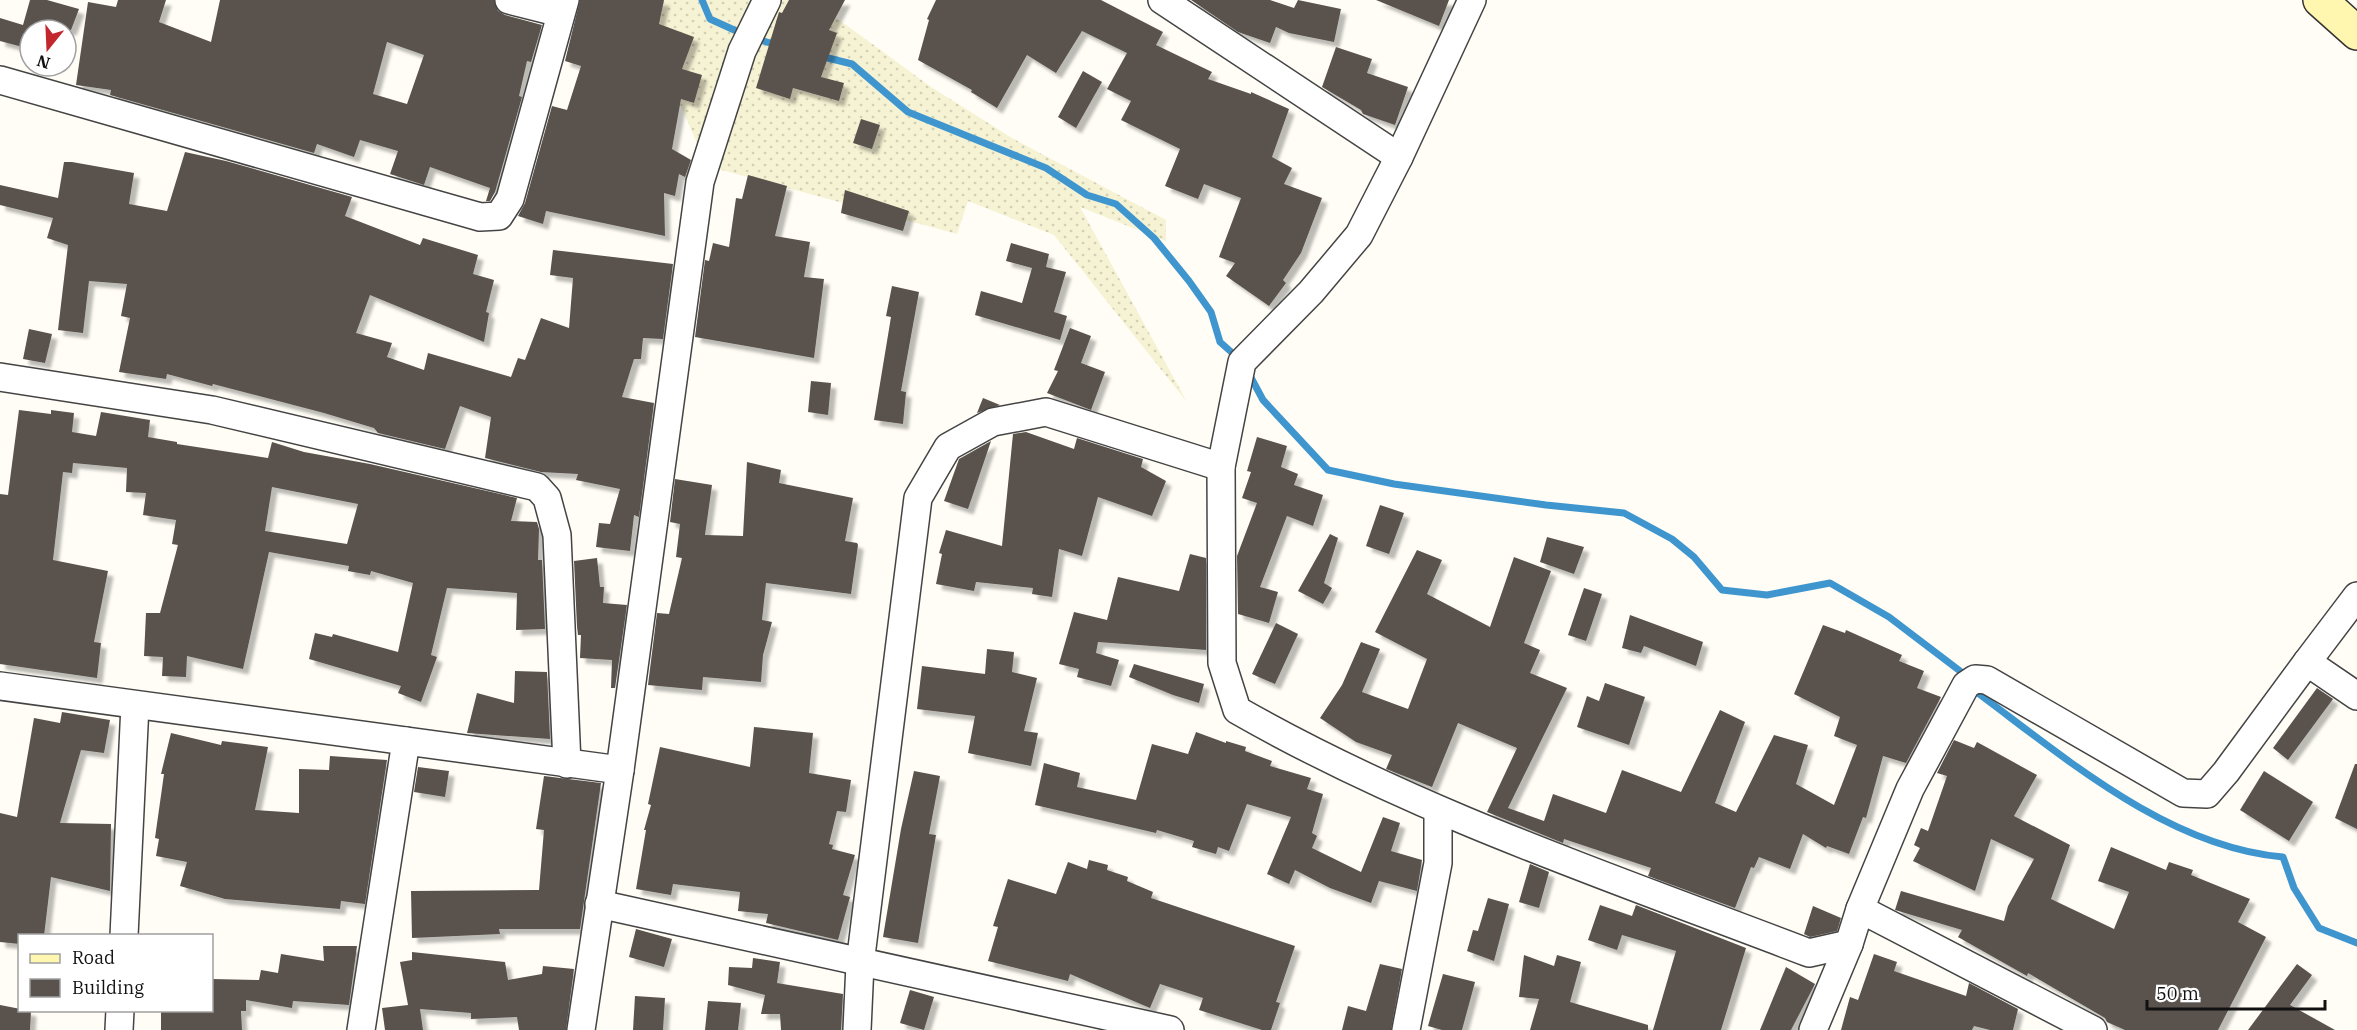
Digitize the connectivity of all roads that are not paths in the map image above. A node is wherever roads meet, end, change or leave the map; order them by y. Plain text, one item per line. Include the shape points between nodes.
1 (509, 0) edge
2 (1162, 0) edge
3 (1472, 0) edge
4 (563, 7) edge
5 (763, 7) edge
6 (0, 80) edge
7 (1399, 157) junction
8 (0, 377) edge
9 (1221, 467) junction
10 (2357, 596) edge
11 (2307, 662) junction
12 (0, 686) edge
13 (2357, 696) edge
14 (135, 705) junction
15 (405, 741) junction
16 (567, 764) junction
17 (620, 771) junction
18 (1438, 810) junction
19 (598, 904) junction
20 (1860, 909) junction
21 (123, 934) edge
22 (1849, 944) junction
23 (860, 964) junction
24 (120, 1012) edge
25 (1136, 1026) edge
26 (119, 1030) edge
27 (361, 1030) edge
28 (581, 1030) edge
29 (857, 1030) edge
30 (1170, 1030) edge
31 (1406, 1030) edge
32 (1813, 1030) edge
33 (2093, 1030) edge

1 - 4 street
2 - 7 street
3 - 7 street
4 - 6 street via 510,199 499,216 480,217
5 - 17 street via 742,51 700,182
7 - 9 street via 1359,235 1311,292 1242,362
8 - 16 street via 212,410 537,487 547,498 557,535
9 - 18 street via 1222,663 1237,710 1304,748
9 - 23 street via 1046,412 993,422 948,447 918,498
10 - 11 street
11 - 13 street
11 - 20 street via 2207,794 2183,792 1987,680 1975,679 1966,685 1910,789
12 - 14 street
14 - 15 street
14 - 21 street
15 - 16 street
15 - 27 street
16 - 17 street
17 - 19 street
18 - 22 street via 1809,953
18 - 31 street via 1437,863
19 - 23 street
19 - 28 street
20 - 22 street
20 - 33 street
22 - 32 street
23 - 25 street
23 - 29 street
24 - 26 street
25 - 30 street

